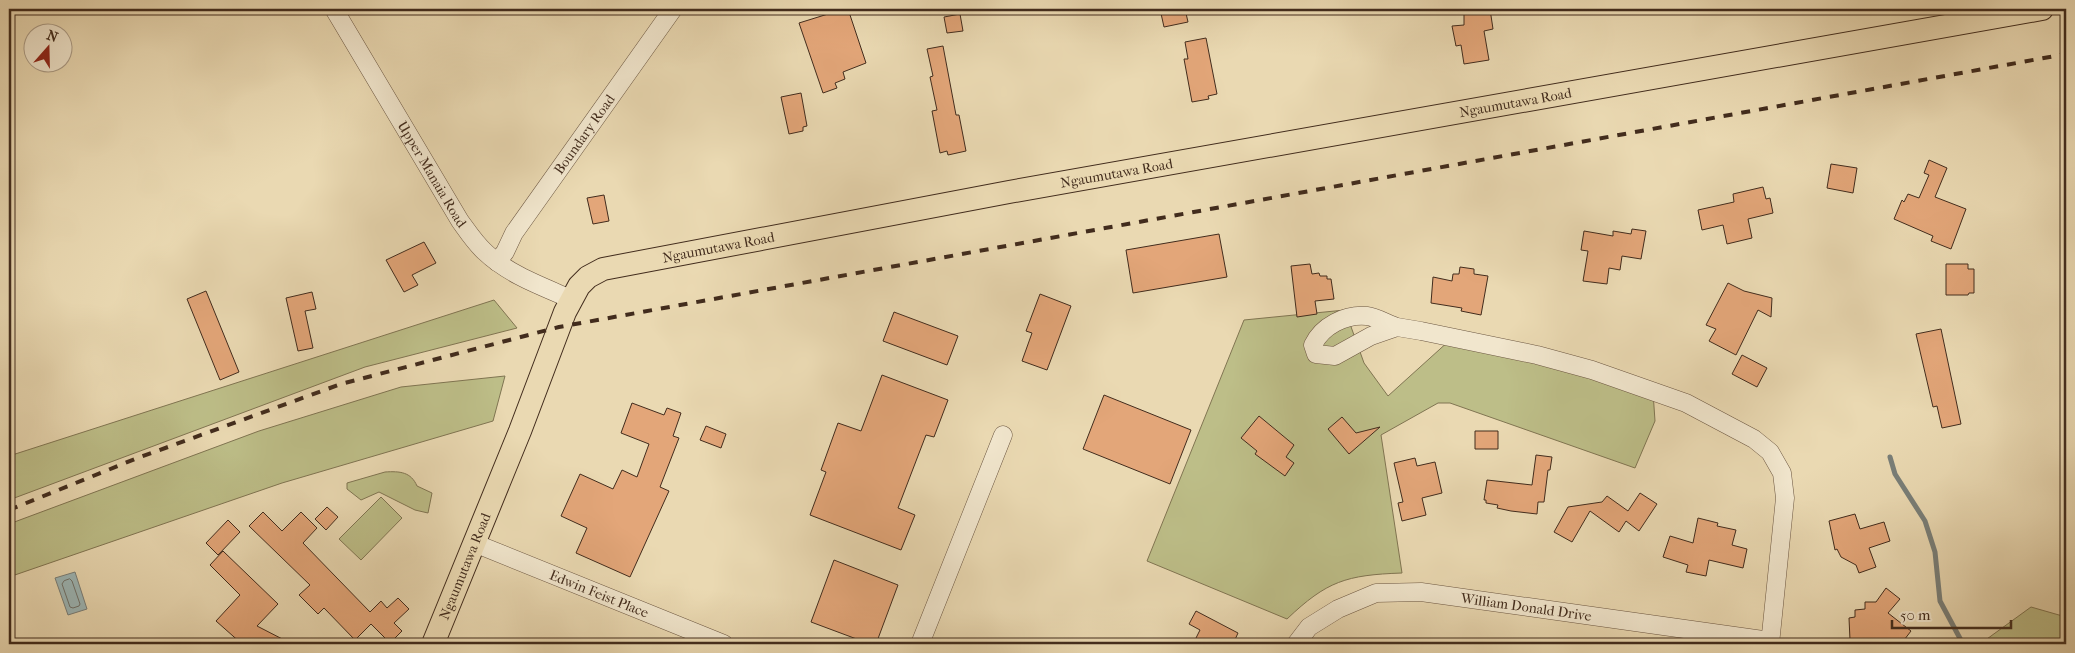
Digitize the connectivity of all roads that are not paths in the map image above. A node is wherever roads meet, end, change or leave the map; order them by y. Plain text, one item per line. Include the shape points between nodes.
1 (334, 9) edge
2 (673, 9) edge
3 (2042, 9) edge
4 (497, 262) junction
5 (571, 299) junction
6 (1397, 328) dead end
7 (1003, 434) dead end
8 (474, 543) junction
9 (1770, 642) edge
10 (433, 644) edge
11 (724, 644) edge
12 (920, 644) edge
13 (1296, 644) edge

1 - 4 street, Upper Manaia Road via 460,221
2 - 4 street, Boundary Road via 514,233
3 - 5 main road, Ngaumutawa Road via 1010,192 632,263 603,269 588,277
4 - 5 street, Upper Manaia Road
5 - 8 main road, Ngaumutawa Road
6 - 9 street via 1527,353 1592,370 1686,403 1754,438 1770,452 1782,473 1785,498
7 - 12 street
8 - 10 main road, Ngaumutawa Road
8 - 11 street, Edwin Feist Place
9 - 13 street, William Donald Drive via 1421,592 1376,593 1338,609 1309,627

